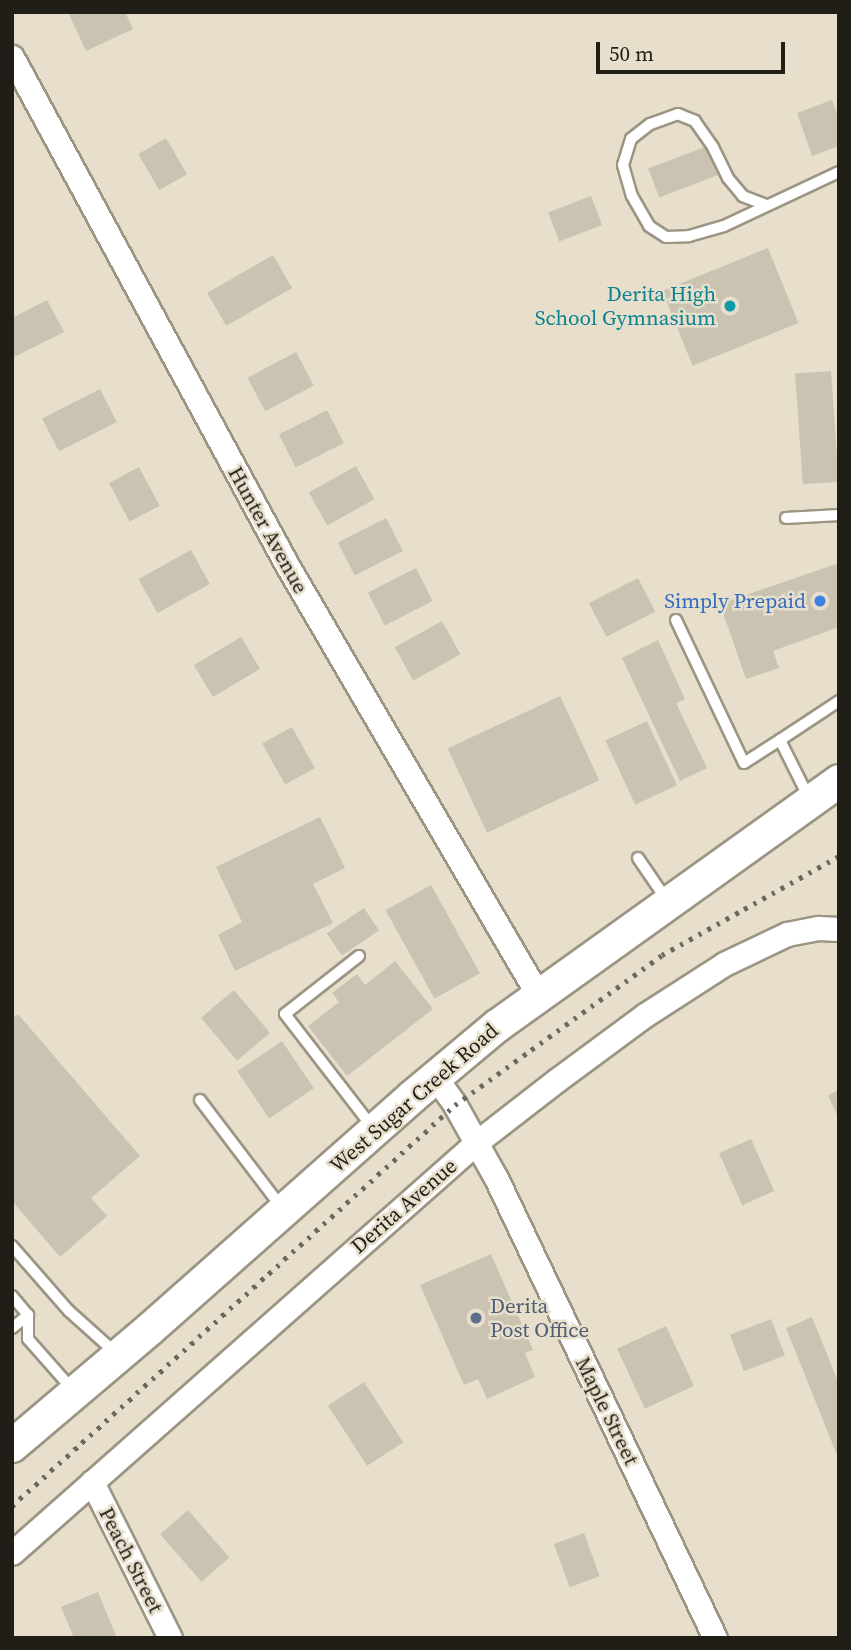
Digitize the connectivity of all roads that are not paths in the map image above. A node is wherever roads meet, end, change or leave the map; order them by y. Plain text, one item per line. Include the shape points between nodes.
1 (12, 57) edge
2 (839, 172) edge
3 (766, 205) junction
4 (839, 514) edge
5 (786, 518) dead end
6 (676, 620) dead end
7 (839, 701) edge
8 (780, 740) junction
9 (839, 781) edge
10 (810, 801) junction
11 (638, 858) dead end
12 (668, 902) junction
13 (839, 929) edge
14 (359, 956) dead end
15 (538, 995) junction
16 (435, 1077) junction
17 (200, 1100) dead end
18 (375, 1130) junction
19 (477, 1142) junction
20 (284, 1210) junction
21 (12, 1246) edge
22 (12, 1296) edge
23 (28, 1315) junction
24 (12, 1328) edge
25 (119, 1356) junction
26 (75, 1392) junction
27 (16, 1435) edge
28 (92, 1482) junction
29 (12, 1553) edge
30 (170, 1638) edge
31 (715, 1638) edge

1 - 15 street, Hunter Avenue via 287,565
2 - 3 lane
3 - 3 lane via 724,226 666,237 649,226 632,196 623,165 631,139 650,124 678,114 695,121 735,187 743,196
4 - 5 lane
6 - 8 lane via 744,763
7 - 8 lane
8 - 10 lane
9 - 10 main road, West Sugar Creek Road
10 - 12 main road, West Sugar Creek Road
11 - 12 lane
12 - 15 main road, West Sugar Creek Road
13 - 19 street, Derita Avenue via 787,934 724,964 634,1023
14 - 18 lane via 285,1014
15 - 16 main road, West Sugar Creek Road
16 - 18 main road, West Sugar Creek Road
16 - 19 street, Maple Street
17 - 20 lane
18 - 20 main road, West Sugar Creek Road
19 - 28 street, Derita Avenue
19 - 31 street, Maple Street
20 - 25 main road, West Sugar Creek Road
21 - 25 lane via 69,1311
22 - 23 lane
23 - 24 lane
23 - 26 lane via 28,1339
25 - 26 main road, West Sugar Creek Road
26 - 27 main road, West Sugar Creek Road
28 - 29 street, Derita Avenue
28 - 30 street, Peach Street

